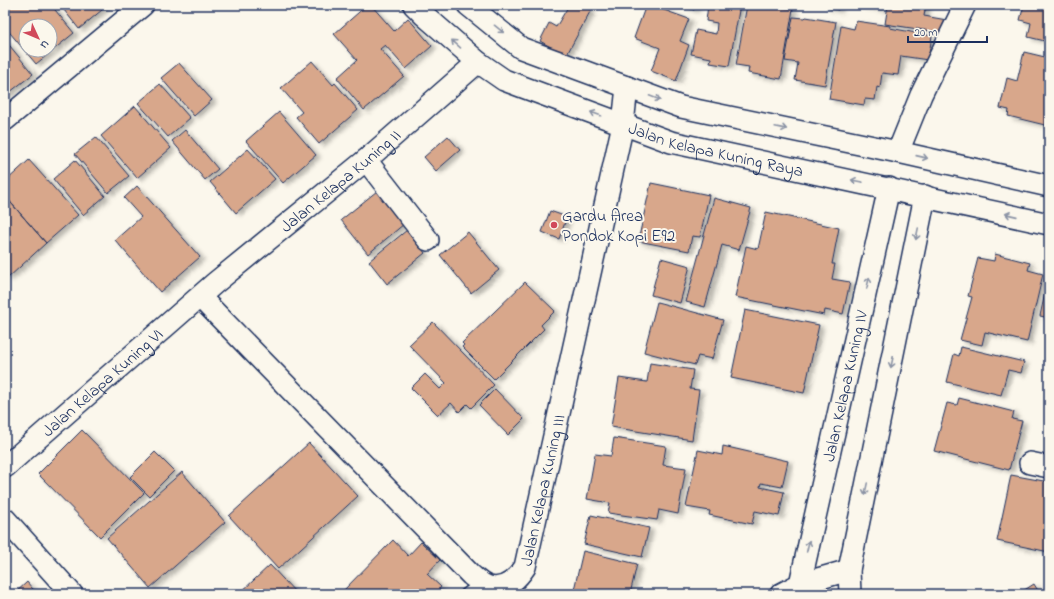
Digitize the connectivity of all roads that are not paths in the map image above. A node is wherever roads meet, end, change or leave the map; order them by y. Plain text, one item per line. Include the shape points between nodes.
1 (143, 5) edge
2 (414, 5) edge
3 (468, 5) edge
4 (964, 5) edge
5 (478, 62) junction
6 (627, 87) junction
7 (5, 120) edge
8 (623, 124) junction
9 (898, 152) junction
10 (366, 160) junction
11 (1049, 186) edge
12 (889, 188) junction
13 (925, 196) junction
14 (1049, 224) edge
15 (428, 240) dead end
16 (200, 297) junction
17 (5, 467) edge
18 (5, 520) edge
19 (849, 570) junction
20 (800, 584) junction
21 (473, 588) edge
22 (72, 594) edge
23 (781, 594) edge
24 (850, 594) edge

1 - 7 street
5 -> 2 street, Jalan Kelapa Kuning Raya
3 -> 6 street, Jalan Kelapa Kuning Raya via 522,48
4 - 9 street via 921,95
8 -> 5 street, Jalan Kelapa Kuning Raya via 504,80
5 - 10 street, Jalan Kelapa Kuning II
6 - 8 street, Jalan Kelapa Kuning III
6 -> 9 street, Jalan Kelapa Kuning Raya via 681,107
12 -> 8 street, Jalan Kelapa Kuning Raya via 671,142
8 - 21 street, Jalan Kelapa Kuning III via 525,567 519,577 509,584
9 -> 11 street, Jalan Kelapa Kuning Raya
10 - 15 street
10 - 16 street, Jalan Kelapa Kuning II
12 - 13 street, Jalan Kelapa Kuning Raya
20 -> 12 street, Jalan Kelapa Kuning IV
14 -> 13 street, Jalan Kelapa Kuning Raya
13 -> 19 street
16 - 17 street, Jalan Kelapa Kuning VI
16 - 21 street, Jalan Kelapa Kuning III via 460,564
18 - 22 street
19 - 20 street
19 - 24 street
20 - 23 street

